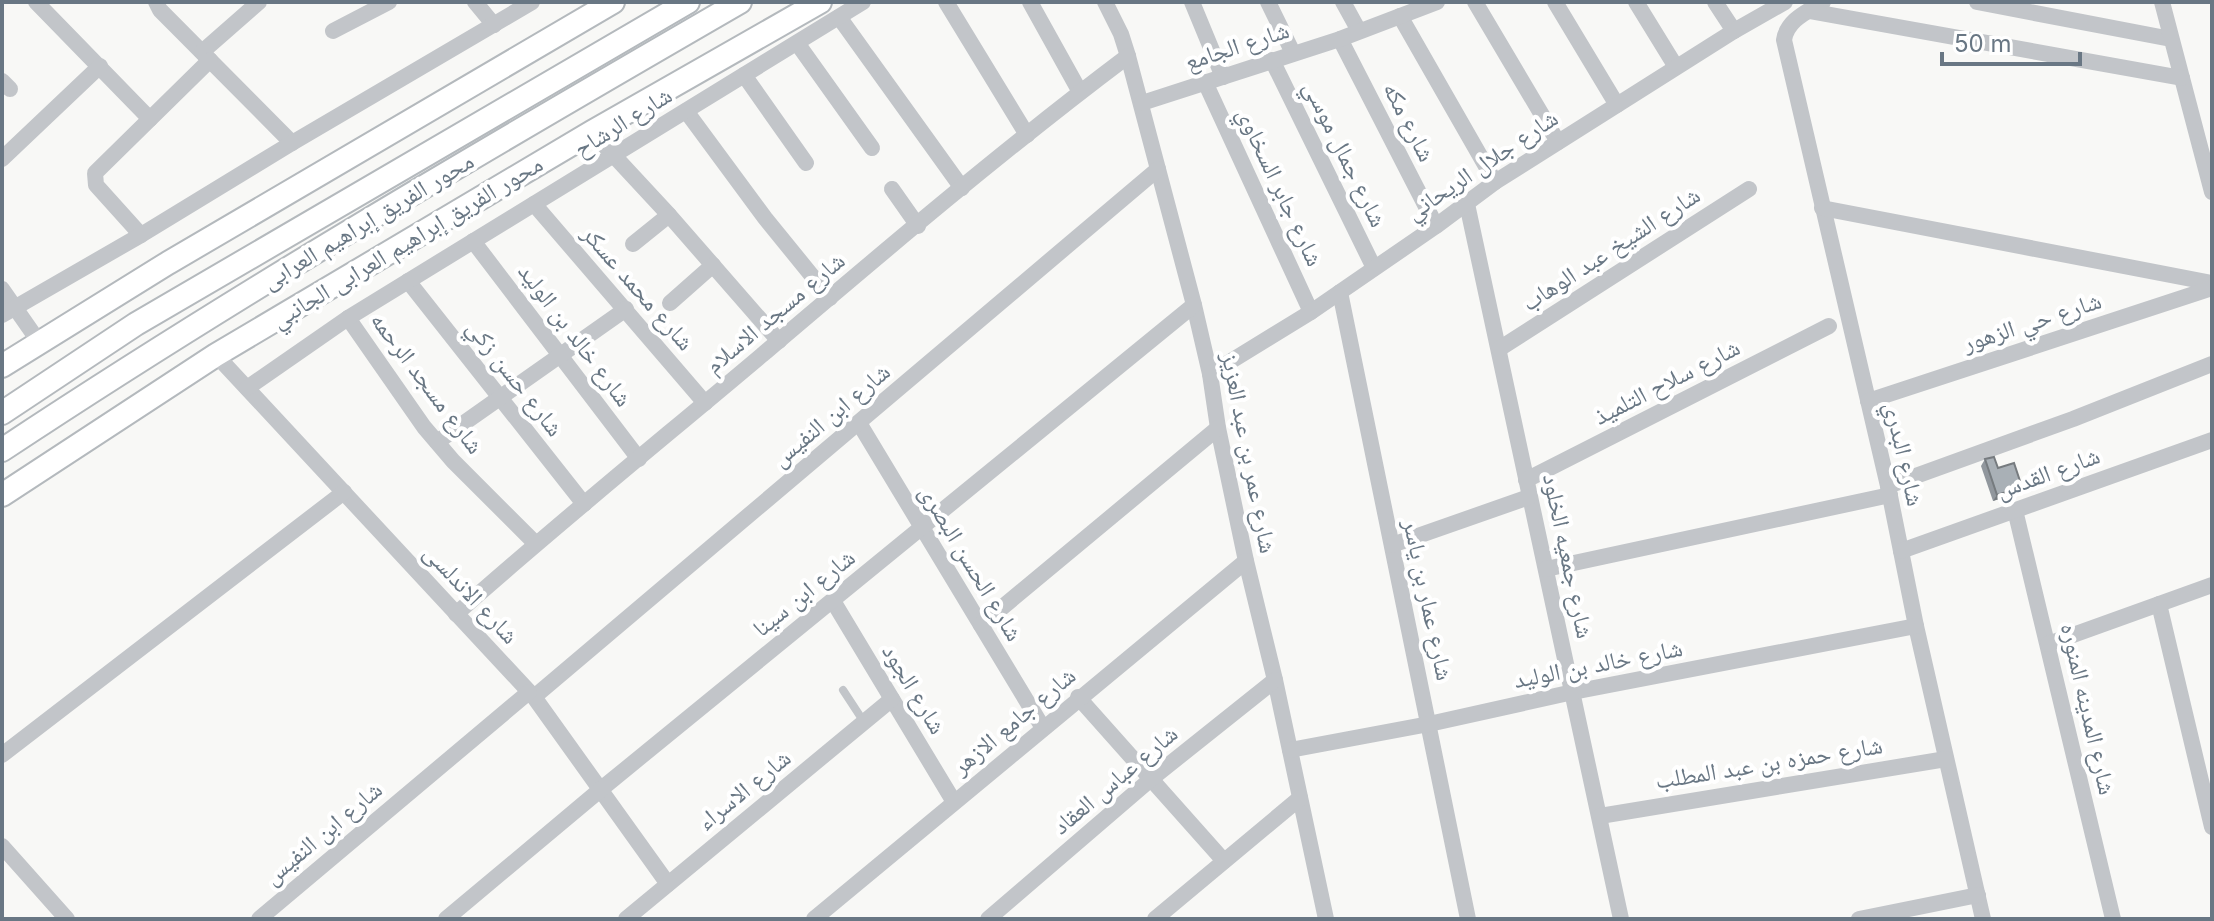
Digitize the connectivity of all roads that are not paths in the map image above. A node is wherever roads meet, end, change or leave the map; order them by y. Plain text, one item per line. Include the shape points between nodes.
1 (36, 2) edge
2 (156, 2) edge
3 (259, 2) edge
4 (475, 2) edge
5 (532, 2) edge
6 (613, 2) edge
7 (688, 2) edge
8 (740, 2) edge
9 (820, 2) edge
10 (863, 2) edge
11 (946, 2) edge
12 (1030, 2) edge
13 (1105, 2) edge
14 (1192, 2) edge
15 (1268, 2) edge
16 (1343, 2) edge
17 (1475, 2) edge
18 (1555, 2) edge
19 (1636, 2) edge
20 (1715, 2) edge
21 (1785, 2) edge
22 (1977, 2) edge
23 (2162, 2) edge
24 (1433, 3) edge
25 (381, 4) edge
26 (1816, 6) edge
27 (1400, 16) junction
28 (839, 17) junction
29 (494, 25) junction
30 (333, 31) dead end
31 (1359, 31) junction
32 (1734, 31) junction
33 (1340, 39) junction
34 (2171, 39) junction
35 (797, 43) junction
36 (1293, 53) junction
37 (206, 56) junction
38 (1128, 56) junction
39 (1272, 60) junction
40 (100, 66) junction
41 (1676, 67) junction
42 (744, 75) junction
43 (1223, 77) junction
44 (2182, 78) junction
45 (1205, 82) junction
46 (1080, 92) junction
47 (1142, 103) junction
48 (1617, 105) junction
49 (686, 111) junction
50 (150, 119) junction
51 (592, 132) junction
52 (1027, 135) junction
53 (1558, 142) junction
54 (292, 143) junction
55 (872, 148) dead end
56 (614, 155) junction
57 (2, 159) edge
58 (806, 163) dead end
59 (1158, 169) junction
60 (1495, 182) junction
61 (962, 188) junction
62 (892, 189) dead end
63 (1749, 189) dead end
64 (2212, 192) edge
65 (534, 204) junction
66 (1467, 204) junction
67 (1822, 208) junction
68 (669, 215) junction
69 (918, 226) junction
70 (1436, 226) junction
71 (141, 235) junction
72 (473, 241) junction
73 (633, 244) dead end
74 (713, 265) junction
75 (1374, 268) junction
76 (408, 281) junction
77 (2212, 285) edge
78 (2, 289) edge
79 (1340, 292) junction
80 (830, 298) junction
81 (670, 303) dead end
82 (1194, 305) junction
83 (626, 309) junction
84 (8, 310) edge
85 (1311, 312) junction
86 (348, 318) junction
87 (1829, 326) dead end
88 (779, 341) junction
89 (39, 342) junction
90 (1499, 349) junction
91 (216, 355) junction
92 (561, 355) junction
93 (2212, 364) edge
94 (2, 366) edge
95 (1210, 374) junction
96 (247, 388) junction
97 (501, 398) junction
98 (1868, 401) junction
99 (705, 403) junction
100 (2, 413) edge
101 (859, 423) junction
102 (1218, 428) junction
103 (2212, 440) edge
104 (437, 442) junction
105 (2, 450) edge
106 (639, 459) junction
107 (1528, 488) junction
108 (1889, 490) junction
109 (344, 492) junction
110 (2, 495) edge
111 (584, 504) junction
112 (2015, 510) junction
113 (921, 527) junction
114 (536, 544) junction
115 (1392, 545) junction
116 (1901, 551) junction
117 (1246, 561) junction
118 (1546, 569) junction
119 (2212, 585) edge
120 (833, 601) junction
121 (2159, 604) junction
122 (456, 614) junction
123 (981, 625) junction
124 (1916, 626) junction
125 (2048, 644) junction
126 (1275, 680) junction
127 (843, 690) dead end
128 (1573, 692) junction
129 (531, 694) junction
130 (1078, 697) junction
131 (892, 699) junction
132 (864, 722) junction
133 (1429, 724) junction
134 (1043, 728) junction
135 (1290, 750) junction
136 (2, 755) edge
137 (1946, 759) junction
138 (1151, 779) junction
139 (600, 790) junction
140 (1300, 798) junction
141 (954, 802) junction
142 (1600, 816) junction
143 (2212, 827) edge
144 (2, 846) edge
145 (1224, 861) junction
146 (668, 884) junction
147 (1978, 895) junction
148 (67, 919) edge
149 (259, 919) edge
150 (446, 919) edge
151 (626, 919) edge
152 (814, 919) edge
153 (988, 919) edge
154 (1155, 919) edge
155 (1326, 919) edge
156 (1468, 919) edge
157 (1621, 919) edge
158 (1859, 919) edge
159 (1983, 919) edge
160 (2113, 919) edge

1 - 40 street
2 - 37 street
3 - 37 street
4 - 29 street
5 - 29 street
6 - 89 street
7 - 100 street, محور الفريق إبراهيم العرابى via 136,324
8 - 105 street, محور الفريق إبراهيم العرابى via 501,140
9 - 51 street, محور الفريق إبراهيم العرابى الجانبي
10 - 28 street, شارع الرشاح
11 - 52 street
12 - 46 street
13 - 38 street, شارع عمر بن عبد العزيز
14 - 43 street
15 - 36 street
16 - 31 street
17 - 53 street
18 - 48 street
19 - 41 street
20 - 32 street
21 - 32 street, شارع جلال الريحاني
22 - 34 street
23 - 34 street
24 - 27 street, شارع الجامع
25 - 30 street
26 - 44 street
26 - 67 street, شارع البدري via 1790,24 1784,40
27 - 31 street, شارع الجامع
27 - 60 street
28 - 35 street, شارع الرشاح
28 - 61 street
29 - 54 street
31 - 33 street, شارع الجامع
32 - 41 street, شارع جلال الريحاني
33 - 36 street, شارع الجامع
33 - 70 street, شارع مكه
34 - 44 street
35 - 42 street, شارع الرشاح
35 - 55 street
36 - 39 street, شارع الجامع
37 - 50 street
37 - 54 street
38 - 46 street, شارع مسجد الاسلام
38 - 47 street, شارع عمر بن عبد العزيز
39 - 43 street, شارع الجامع
39 - 75 street, شارع جمال موسي
40 - 50 street
40 - 57 street
41 - 48 street, شارع جلال الريحاني
42 - 49 street, شارع الرشاح
42 - 58 street
43 - 45 street, شارع الجامع
44 - 64 street
45 - 47 street, شارع الجامع
45 - 85 street, شارع جابر السخاوي
46 - 52 street, شارع مسجد الاسلام
47 - 59 street, شارع عمر بن عبد العزيز
48 - 53 street, شارع جلال الريحاني
49 - 56 street, شارع الرشاح
49 - 80 street
50 - 71 street via 94,179
51 - 56 street
51 - 91 street, محور الفريق إبراهيم العرابى الجانبي
52 - 61 street, شارع مسجد الاسلام
53 - 60 street, شارع جلال الريحاني
54 - 71 street
56 - 65 street, شارع الرشاح
56 - 68 street
59 - 82 street, شارع عمر بن عبد العزيز
59 - 101 street, شارع ابن النفيس
60 - 66 street, شارع جلال الريحاني
61 - 69 street, شارع مسجد الاسلام
62 - 69 street
63 - 90 street, شارع الشيخ عبد الوهاب
65 - 72 street, شارع الرشاح
65 - 83 street, شارع محمد عسكر
66 - 70 street, شارع جلال الريحاني
66 - 90 street, شارع جمعيه الخلود
67 - 77 street
67 - 98 street, شارع البدري
68 - 73 street
68 - 74 street
69 - 80 street, شارع مسجد الاسلام
70 - 75 street, شارع جلال الريحاني
71 - 84 street
72 - 76 street, شارع الرشاح
72 - 92 street, شارع خالد بن الوليد
74 - 81 street
74 - 88 street
75 - 79 street, شارع جلال الريحاني
76 - 86 street, شارع الرشاح
76 - 97 street, شارع حسن زكي
77 - 98 street, شارع حي الزهور
78 - 84 street
79 - 85 street, شارع جلال الريحاني
79 - 115 street, شارع عمار بن ياسر
80 - 88 street, شارع مسجد الاسلام
82 - 95 street, شارع عمر بن عبد العزيز
82 - 113 street, شارع ابن سينا
83 - 92 street
83 - 99 street, شارع محمد عسكر
84 - 89 street
85 - 95 street, شارع جلال الريحاني
86 - 96 street, شارع الرشاح
86 - 104 street, شارع مسجد الرحمه
87 - 107 street, شارع سلاح التلميذ
88 - 99 street, شارع مسجد الاسلام
89 - 94 street
90 - 107 street, شارع جمعيه الخلود
91 - 96 street, شارع الاندلسى
91 - 110 street, محور الفريق إبراهيم العرابى الجانبي
92 - 97 street
92 - 106 street, شارع خالد بن الوليد
93 - 108 street
95 - 102 street, شارع عمر بن عبد العزيز
96 - 109 street, شارع الاندلسى
97 - 104 street
97 - 111 street, شارع حسن زكي
98 - 108 street, شارع البدري
99 - 106 street, شارع مسجد الاسلام
101 - 113 street, شارع الحسن البصرى
101 - 129 street, شارع ابن النفيس
102 - 117 street, شارع عمر بن عبد العزيز
102 - 123 street
103 - 112 street, شارع القدس
104 - 114 street, شارع مسجد الرحمه
106 - 111 street, شارع مسجد الاسلام
107 - 115 street, شارع سلاح التلميذ
107 - 118 street, شارع جمعيه الخلود
108 - 116 street, شارع البدري
108 - 118 street
109 - 122 street, شارع الاندلسى
109 - 136 street
111 - 114 street, شارع مسجد الاسلام
112 - 116 street, شارع القدس
112 - 125 street, شارع المدينه المنوره
113 - 120 street, شارع ابن سينا
113 - 123 street, شارع الحسن البصرى
114 - 122 street, شارع مسجد الاسلام
115 - 133 street, شارع عمار بن ياسر
116 - 124 street, شارع البدري
117 - 126 street, شارع عمر بن عبد العزيز
117 - 130 street, شارع جامع الازهر
118 - 128 street, شارع جمعيه الخلود
119 - 121 street
120 - 131 street, شارع الجود
120 - 139 street, شارع ابن سينا
121 - 125 street
121 - 143 street
122 - 129 street, شارع الاندلسى
123 - 134 street, شارع الحسن البصرى
124 - 128 street, شارع خالد بن الوليد
124 - 137 street, شارع البدري
125 - 160 street, شارع المدينه المنوره
126 - 135 street, شارع عمر بن عبد العزيز
126 - 138 street, شارع عباس العقاد
127 - 132 lane
128 - 133 street, شارع خالد بن الوليد
128 - 142 street, شارع جمعيه الخلود
129 - 139 street, شارع الاندلسى
129 - 149 street, شارع ابن النفيس
130 - 134 street, شارع جامع الازهر
130 - 138 street
131 - 132 street, شارع الاسراء
131 - 141 street, شارع الجود
132 - 146 street, شارع الاسراء
133 - 135 street, شارع خالد بن الوليد
133 - 156 street, شارع عمار بن ياسر
134 - 141 street, شارع جامع الازهر
135 - 140 street, شارع عمر بن عبد العزيز
137 - 142 street, شارع حمزه بن عبد المطلب
137 - 147 street, شارع البدري
138 - 145 street
138 - 153 street, شارع عباس العقاد
139 - 146 street, شارع الاندلسى
139 - 150 street, شارع ابن سينا
140 - 145 street
140 - 155 street, شارع عمر بن عبد العزيز
141 - 152 street, شارع جامع الازهر
142 - 157 street, شارع جمعيه الخلود
144 - 148 street
145 - 154 street
146 - 151 street, شارع الاسراء
147 - 158 street
147 - 159 street, شارع البدري

